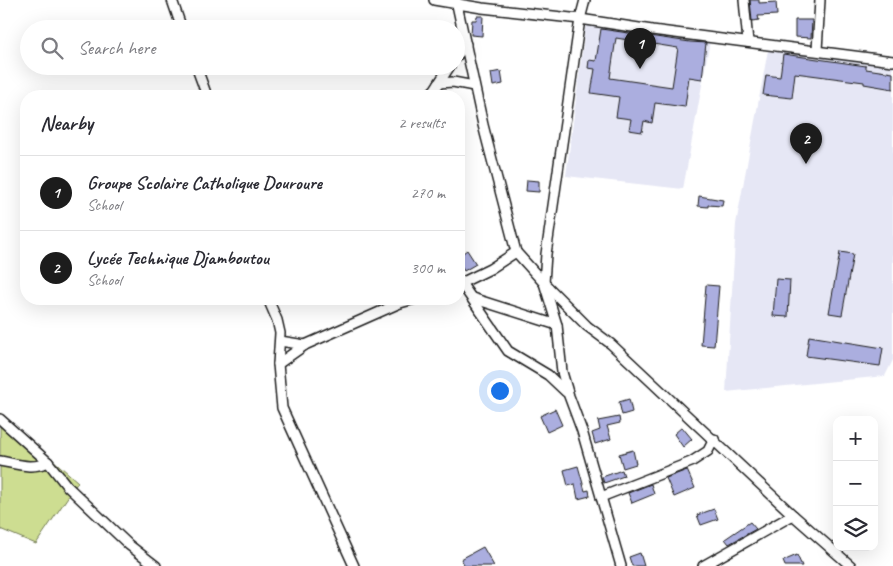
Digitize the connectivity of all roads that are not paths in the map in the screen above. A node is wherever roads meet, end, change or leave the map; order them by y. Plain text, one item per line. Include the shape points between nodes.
1 (172, 0) edge
2 (434, 0) edge
3 (585, 0) edge
4 (744, 0) edge
5 (820, 0) edge
6 (457, 2) edge
7 (580, 18) junction
8 (179, 20) edge
9 (461, 20) edge
10 (465, 39) edge
11 (748, 42) junction
12 (466, 44) joint
13 (817, 50) junction
14 (893, 61) edge
15 (199, 75) edge
16 (444, 75) edge
17 (439, 83) junction
18 (474, 86) junction
19 (205, 90) edge
20 (433, 90) edge
21 (516, 252) junction
22 (465, 282) edge
23 (544, 283) junction
24 (465, 290) edge
25 (472, 298) junction
26 (270, 305) edge
27 (395, 305) edge
28 (557, 324) junction
29 (280, 341) junction
30 (305, 345) junction
31 (278, 364) junction
32 (569, 396) junction
33 (2, 424) edge
34 (714, 440) junction
35 (0, 461) edge
36 (48, 462) junction
37 (601, 497) junction
38 (793, 515) junction
39 (156, 566) edge
40 (354, 566) edge
41 (621, 566) edge
42 (703, 566) edge
43 (851, 566) edge

1 - 8 street
2 - 6 street
3 - 7 street
4 - 11 street
5 - 13 street
6 - 7 street via 482,8
6 - 9 street
7 - 11 street
7 - 23 street
10 - 12 street
11 - 13 street
12 - 18 street
13 - 14 street
15 - 19 street
16 - 17 street
17 - 18 street
17 - 20 street
18 - 21 street
21 - 22 street
21 - 23 street
23 - 28 street
23 - 34 street
24 - 25 street
25 - 28 street
25 - 32 street via 508,351 555,379
26 - 29 street via 279,326
27 - 30 street
28 - 32 street
29 - 30 street
29 - 31 street
30 - 31 street
31 - 40 street via 282,408
32 - 37 street
33 - 36 street
34 - 37 street via 708,451 691,462
34 - 38 street
35 - 36 street via 28,467 39,467
36 - 39 street via 67,486
37 - 41 street
38 - 42 street
38 - 43 street

